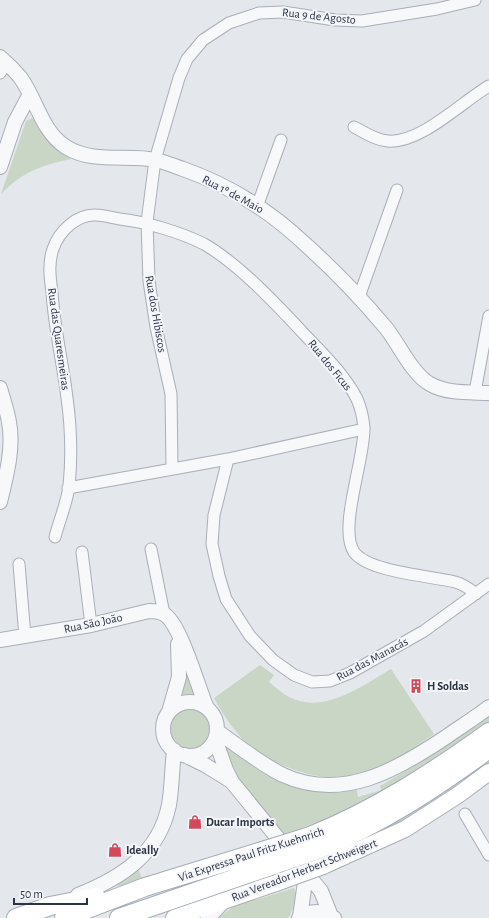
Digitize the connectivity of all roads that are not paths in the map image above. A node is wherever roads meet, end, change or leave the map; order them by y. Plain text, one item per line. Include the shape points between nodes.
1 (475, 0) edge
2 (2, 64) edge
3 (489, 86) edge
4 (30, 94) junction
5 (354, 127) dead end
6 (281, 140) dead end
7 (155, 160) junction
8 (0, 167) edge
9 (397, 190) dead end
10 (258, 204) junction
11 (147, 222) junction
12 (359, 297) junction
13 (489, 316) edge
14 (0, 388) edge
15 (475, 392) junction
16 (489, 393) edge
17 (364, 429) junction
18 (228, 459) junction
19 (172, 468) junction
20 (68, 488) junction
21 (0, 502) edge
22 (55, 537) dead end
23 (151, 549) dead end
24 (82, 552) dead end
25 (19, 564) dead end
26 (489, 584) edge
27 (476, 594) junction
28 (164, 614) junction
29 (91, 625) junction
30 (178, 632) junction
31 (25, 636) junction
32 (0, 640) edge
33 (207, 708) junction
34 (489, 708) edge
35 (169, 712) junction
36 (489, 732) edge
37 (216, 735) junction
38 (489, 749) edge
39 (179, 753) junction
40 (489, 772) edge
41 (232, 782) junction
42 (465, 814) dead end
43 (317, 851) junction
44 (489, 855) edge
45 (269, 867) junction
46 (306, 874) junction
47 (145, 887) junction
48 (224, 901) junction
49 (50, 906) junction
50 (332, 917) edge
51 (16, 918) edge
52 (64, 918) edge
53 (119, 918) edge
54 (174, 918) edge
55 (208, 918) edge
56 (299, 918) edge

1 - 7 street, Rua 9 de Agosto via 362,21 335,20 283,12 259,13 229,23 203,40 187,59
2 - 4 street, Rua 1º de Maio via 20,78
3 - 5 street via 444,119 406,138 389,141 376,138
4 - 7 street, Rua 1º de Maio via 52,135 66,147 82,154 113,159
4 - 8 street via 15,122
6 - 10 street
7 - 10 street, Rua 1º de Maio via 211,179
7 - 11 street, Rua dos Hibiscos
9 - 12 street
10 - 12 street, Rua 1º de Maio via 305,243
11 - 17 street, Rua dos Ficus via 204,244 274,302 330,361 348,384 358,400
11 - 19 street, Rua dos Hibiscos via 149,281 171,394
11 - 20 street, Rua das Quaresmeiras via 86,216 71,224 58,237 52,250 50,268 54,317 71,432
12 - 15 street, Rua 1º de Maio via 429,384 443,390
13 - 15 street
14 - 21 street via 10,430 9,466
15 - 16 street, Rua 1º de Maio
17 - 18 street
17 - 27 street, Rua dos Ficus via 349,524 349,538 354,552 365,562 455,582
18 - 19 street
18 - 27 street, Rua das Manacás via 214,515 212,544 226,599 250,636 273,660 294,675 312,682 330,681 350,673 424,631
19 - 20 street
20 - 22 street, Rua das Quaresmeiras
23 - 28 street
24 - 29 street
25 - 31 street
26 - 27 street, Rua das Manacás
28 - 29 street, Rua São João via 149,611
28 - 30 street
29 - 31 street, Rua São João
30 - 33 street
30 - 35 street via 179,676
31 - 32 street, Rua São João
33 - 35 street via 194,702 187,702
33 - 37 street via 216,722
34 - 37 street via 402,765 371,779 345,785 302,782 266,766
35 - 39 street via 164,732 169,745
36 - 43 main road, Via Expressa Paul Fritz Kuehnrich via 445,764 367,811
37 - 39 street via 206,750 199,754
37 - 41 street
38 - 43 main road, Via Expressa Paul Fritz Kuehnrich via 413,803
39 - 41 street via 205,764
39 - 49 street via 163,826 145,854 120,876
40 - 43 main road, Rua Vereador Herbert Schweigert via 405,829
41 - 46 street
42 - 44 street
43 - 45 main road, Via Expressa Paul Fritz Kuehnrich, bridge
45 - 47 main road, Via Expressa Paul Fritz Kuehnrich
45 - 48 main road, Rua Vereador Herbert Schweigert
45 - 53 main road, Via Expressa Paul Fritz Kuehnrich
46 - 50 street via 320,891
46 - 56 street
47 - 49 main road
47 - 52 main road, Via Expressa Paul Fritz Kuehnrich
48 - 54 main road, Rua Vereador Herbert Schweigert
48 - 55 street
49 - 51 main road
50 - 56 street via 312,912

